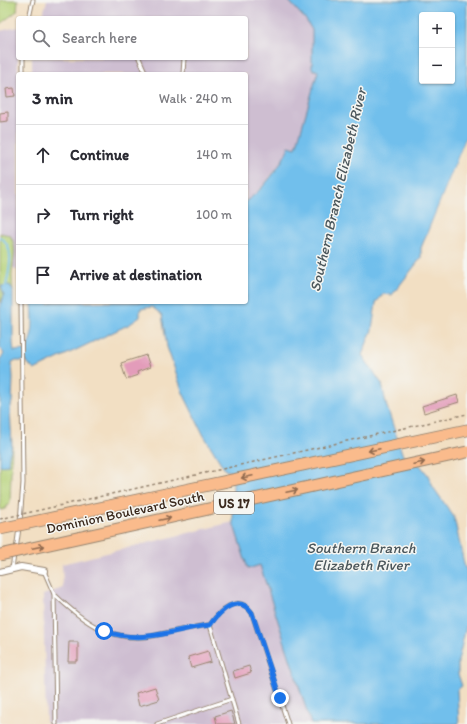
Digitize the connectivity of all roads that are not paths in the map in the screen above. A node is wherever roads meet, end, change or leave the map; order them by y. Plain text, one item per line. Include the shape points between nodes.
1 (33, 0) edge
2 (30, 16) edge
3 (23, 60) edge
4 (141, 60) edge
5 (184, 60) edge
6 (23, 72) edge
7 (145, 72) edge
8 (184, 72) edge
9 (21, 304) edge
10 (467, 430) edge
11 (467, 452) edge
12 (0, 529) edge
13 (0, 555) edge
14 (12, 569) junction
15 (44, 571) joint
16 (0, 572) edge
17 (54, 594) junction
18 (210, 625) junction
19 (232, 699) junction
20 (56, 724) edge
21 (157, 724) edge
22 (239, 724) edge
23 (288, 724) edge

1 - 2 lane
3 - 6 lane
4 - 7 lane
5 - 8 lane
9 - 14 lane via 23,483
10 -> 12 highway, Dominion Boulevard South / US 17, bridge
13 -> 11 highway, Dominion Boulevard South / US 17, bridge
14 - 15 street via 25,567
14 - 16 street
15 - 17 lane
17 - 18 lane via 81,619 118,635 150,636
17 - 20 lane
18 - 19 lane
18 - 23 lane via 217,615 232,604 241,604 249,608
19 - 21 lane
19 - 22 lane

